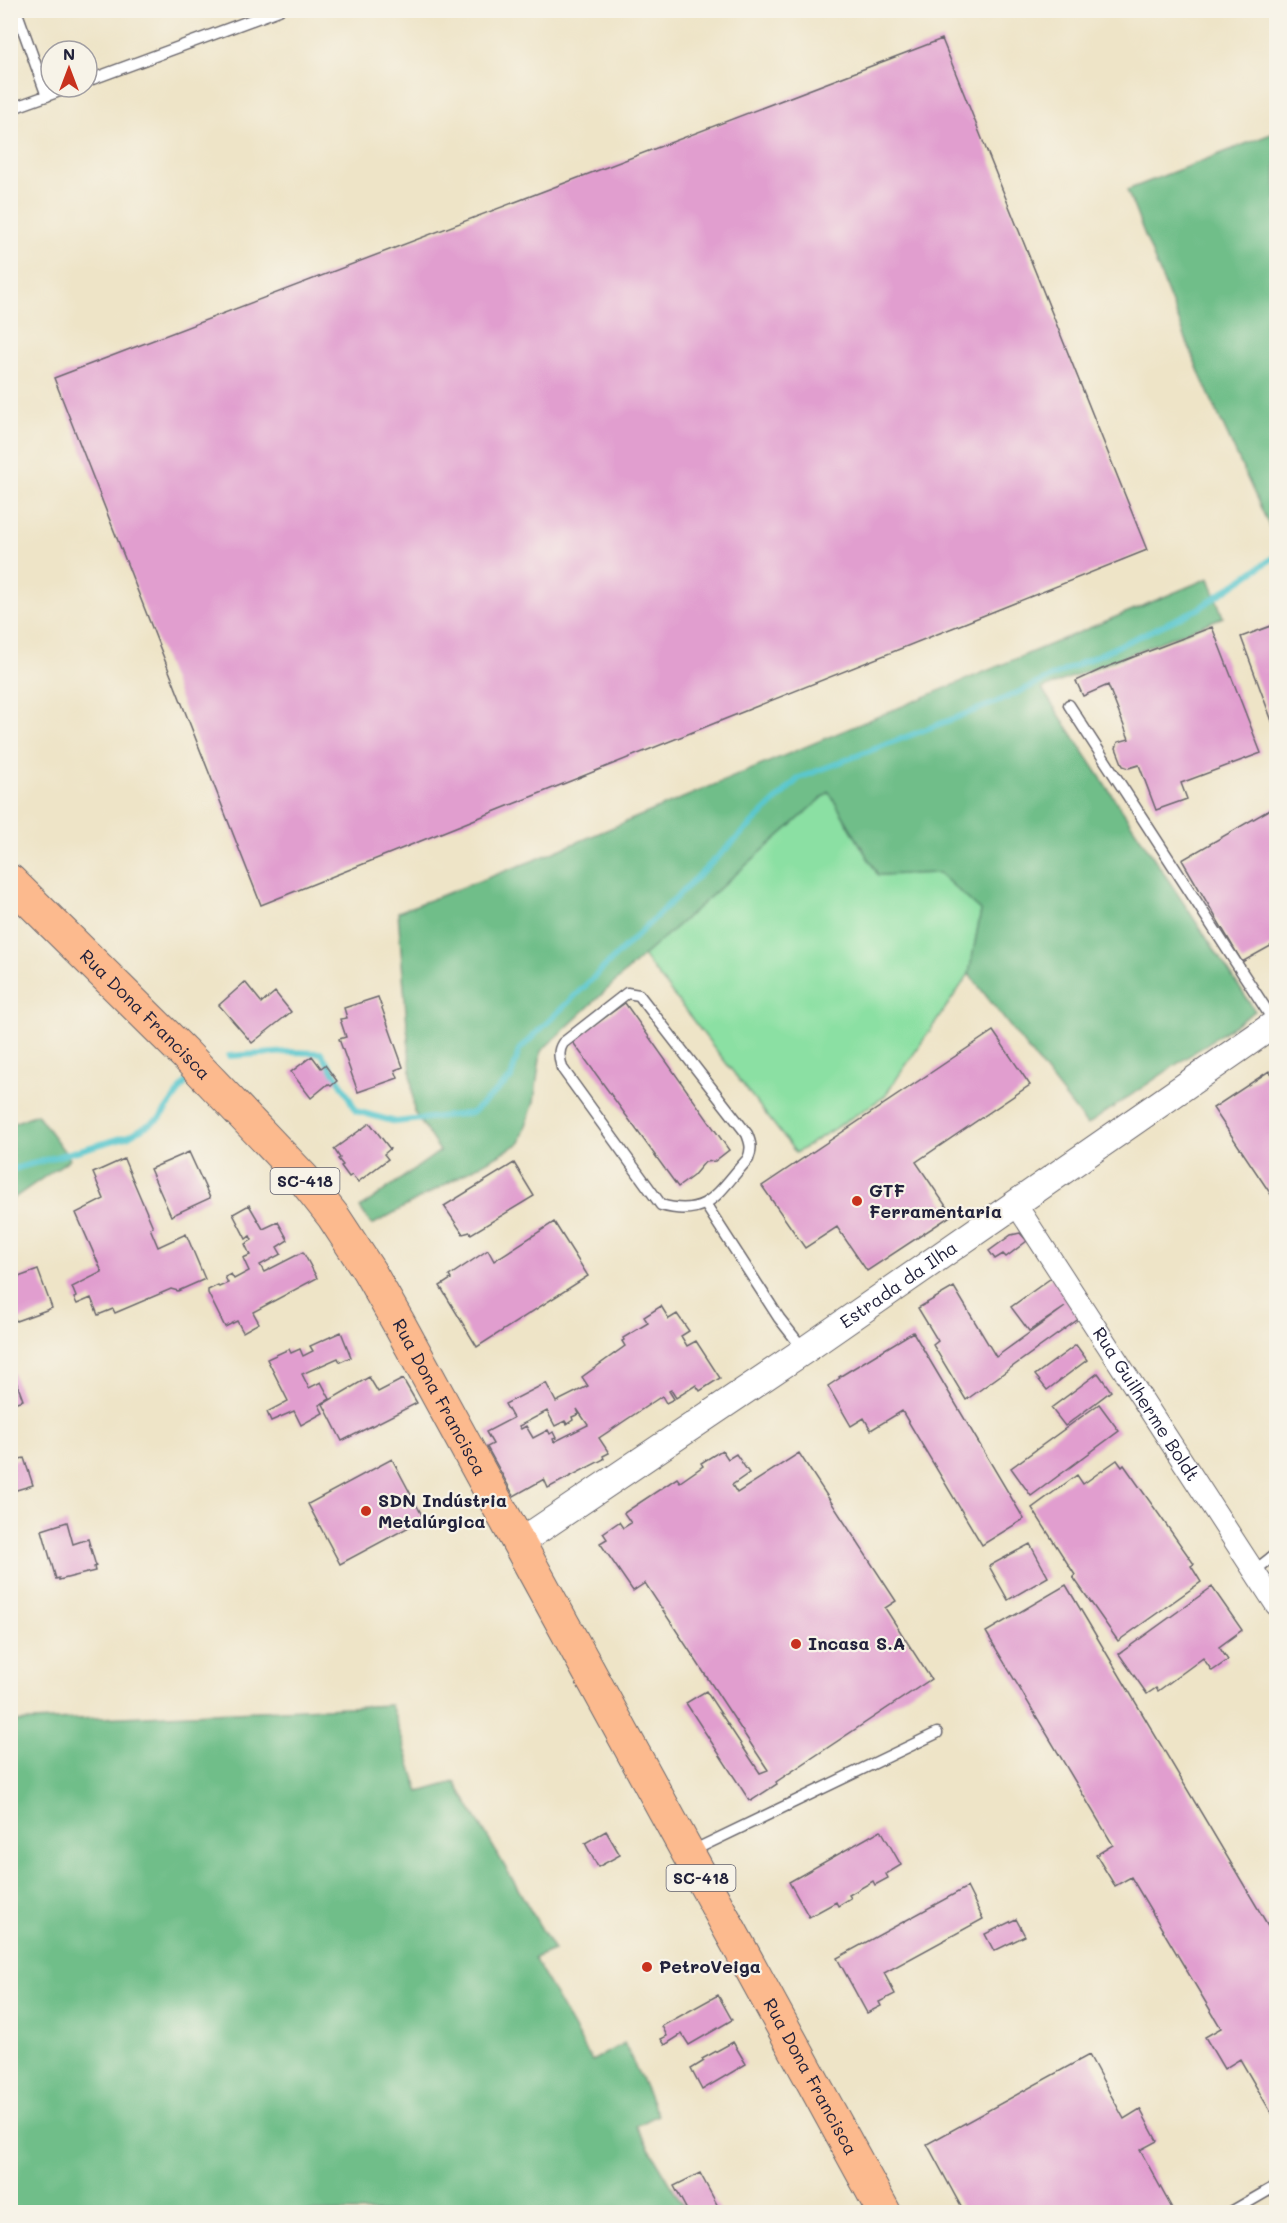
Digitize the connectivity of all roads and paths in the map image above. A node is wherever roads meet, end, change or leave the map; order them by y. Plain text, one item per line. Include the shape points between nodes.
1 (16, 10) edge
2 (279, 10) edge
3 (39, 74) edge
4 (99, 77) edge
5 (39, 99) edge
6 (10, 109) edge
7 (1069, 705) dead end
8 (10, 881) edge
9 (1276, 1024) edge
10 (1015, 1203) junction
11 (706, 1205) junction
12 (805, 1350) junction
13 (519, 1543) junction
14 (1276, 1554) edge
15 (1254, 1571) junction
16 (1276, 1605) edge
17 (937, 1733) dead end
18 (687, 1853) junction
19 (1276, 2186) edge
20 (884, 2212) edge
21 (1231, 2212) edge

1 - 3 lane
2 - 4 lane
5 - 6 lane
7 - 9 lane
8 - 13 main road, Rua Dona Francisca / SC-418 via 240,1111 333,1216 369,1271
9 - 10 street, Estrada da Ilha
10 - 12 street, Estrada da Ilha
10 - 15 street, Rua Guilherme Boldt
11 - 11 lane via 748,1159 751,1143 639,995 627,993 563,1043 559,1048 562,1068 661,1205 691,1210
11 - 12 lane via 778,1318
12 - 13 street, Estrada da Ilha
13 - 18 main road, Rua Dona Francisca / SC-418
14 - 15 lane
15 - 16 street, Rua Guilherme Boldt
17 - 18 lane
18 - 20 main road, Rua Dona Francisca / SC-418
19 - 21 lane

